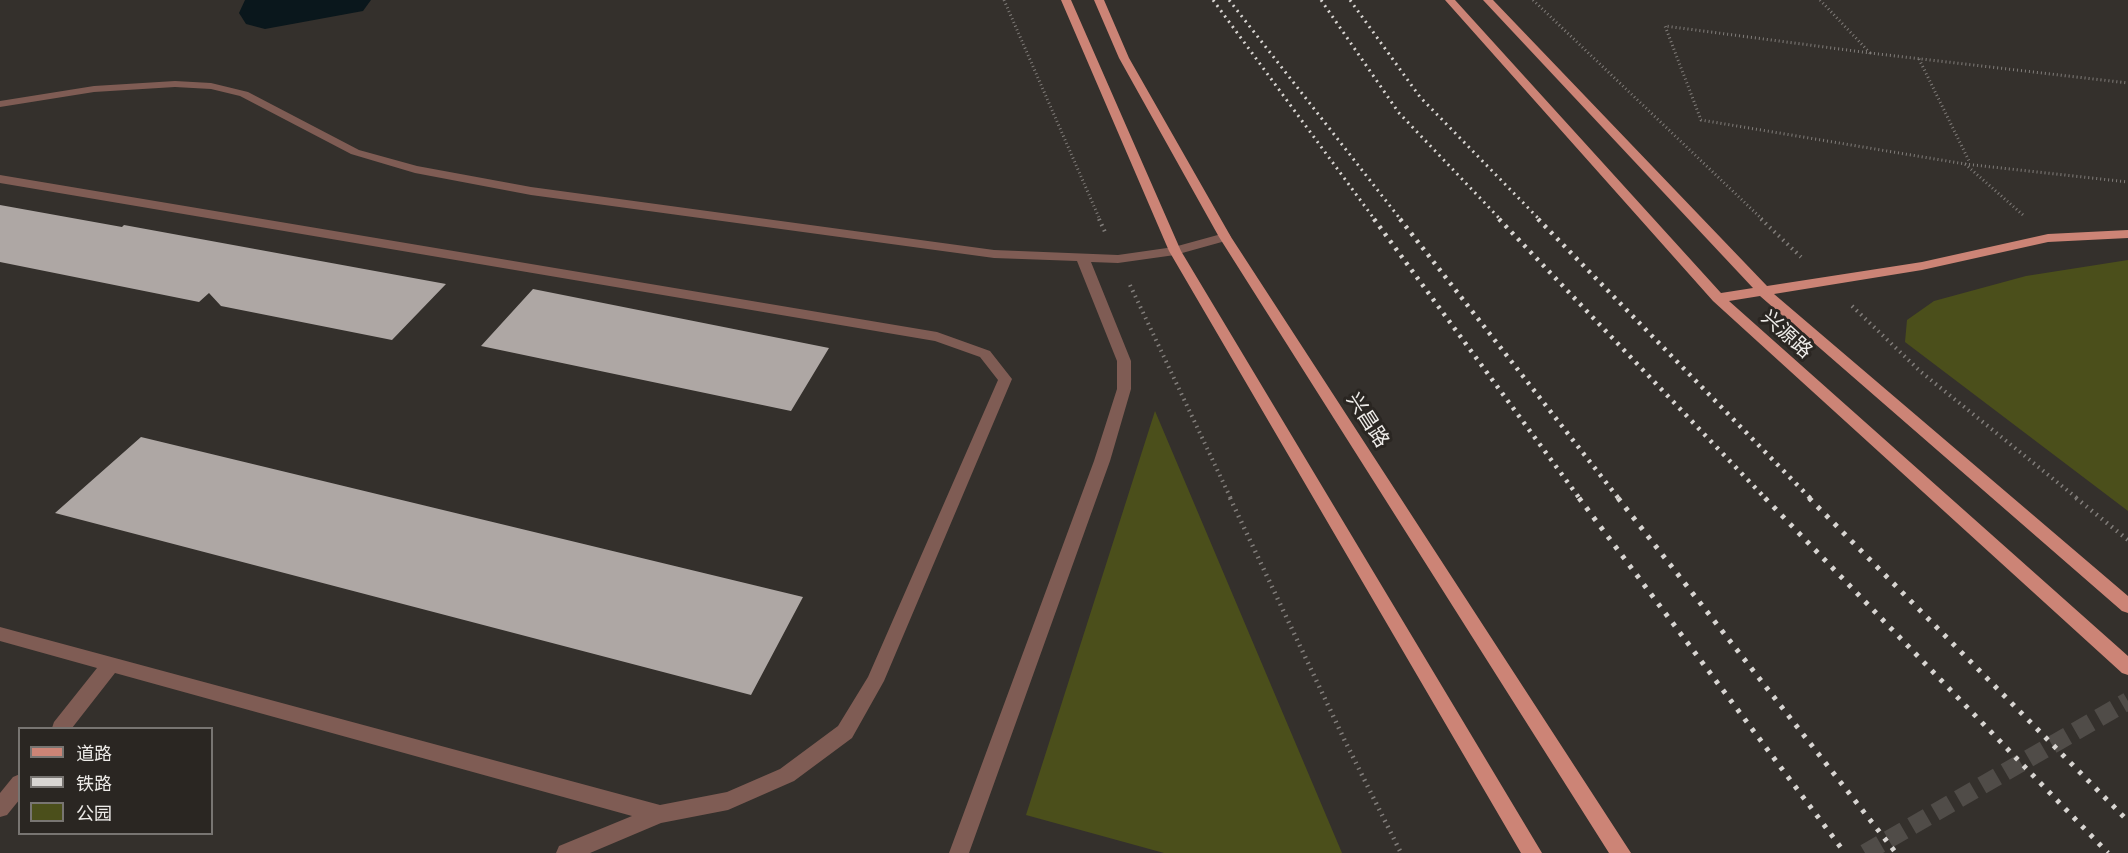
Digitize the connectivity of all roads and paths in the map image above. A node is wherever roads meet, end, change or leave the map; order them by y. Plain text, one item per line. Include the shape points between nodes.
1 (1004, 0) edge
2 (1066, 0) edge
3 (1099, 0) edge
4 (1450, 0) edge
5 (1488, 0) edge
6 (1820, 0) edge
7 (1870, 53) junction
8 (1919, 59) junction
9 (2128, 83) edge
10 (0, 104) edge
11 (1954, 162) junction
12 (1970, 164) junction
13 (0, 178) edge
14 (2128, 182) edge
15 (2128, 234) edge
16 (1225, 237) junction
17 (2048, 238) junction
18 (1174, 251) junction
19 (1083, 259) junction
20 (1118, 259) junction
21 (1766, 292) junction
22 (1718, 298) junction
23 (2128, 606) edge
24 (0, 634) edge
25 (111, 664) junction
26 (2128, 667) edge
27 (64, 727) edge
28 (18, 786) edge
29 (0, 808) edge
30 (660, 814) junction
31 (566, 853) edge
32 (958, 853) edge
33 (1401, 853) edge
34 (1532, 853) edge
35 (1621, 853) edge

1 - 20 path
2 - 18 main road
3 - 16 main road, 兴昌路 via 1124,58
4 - 22 main road, 兴源路
5 - 21 main road, 兴源路
6 - 7 path
7 - 8 path
7 - 11 path via 1665,26 1701,120
8 - 9 path
8 - 12 path
10 - 19 street via 94,89 211,86 244,94 355,152 415,169 531,191 982,252
11 - 12 path
11 - 17 path via 1965,164
12 - 14 path
13 - 30 street via 926,335 985,354 1005,379 875,681 845,732 787,775 729,801
15 - 17 main road
16 - 18 street
16 - 35 main road, 兴昌路
17 - 21 main road via 1923,266
18 - 20 street
18 - 34 main road
19 - 20 street
19 - 32 street via 1124,361 1124,389 1102,460
20 - 33 path
21 - 22 main road
21 - 23 main road, 兴源路
22 - 26 main road, 兴源路
24 - 25 street
25 - 27 street
25 - 30 street
28 - 29 street
30 - 31 street

